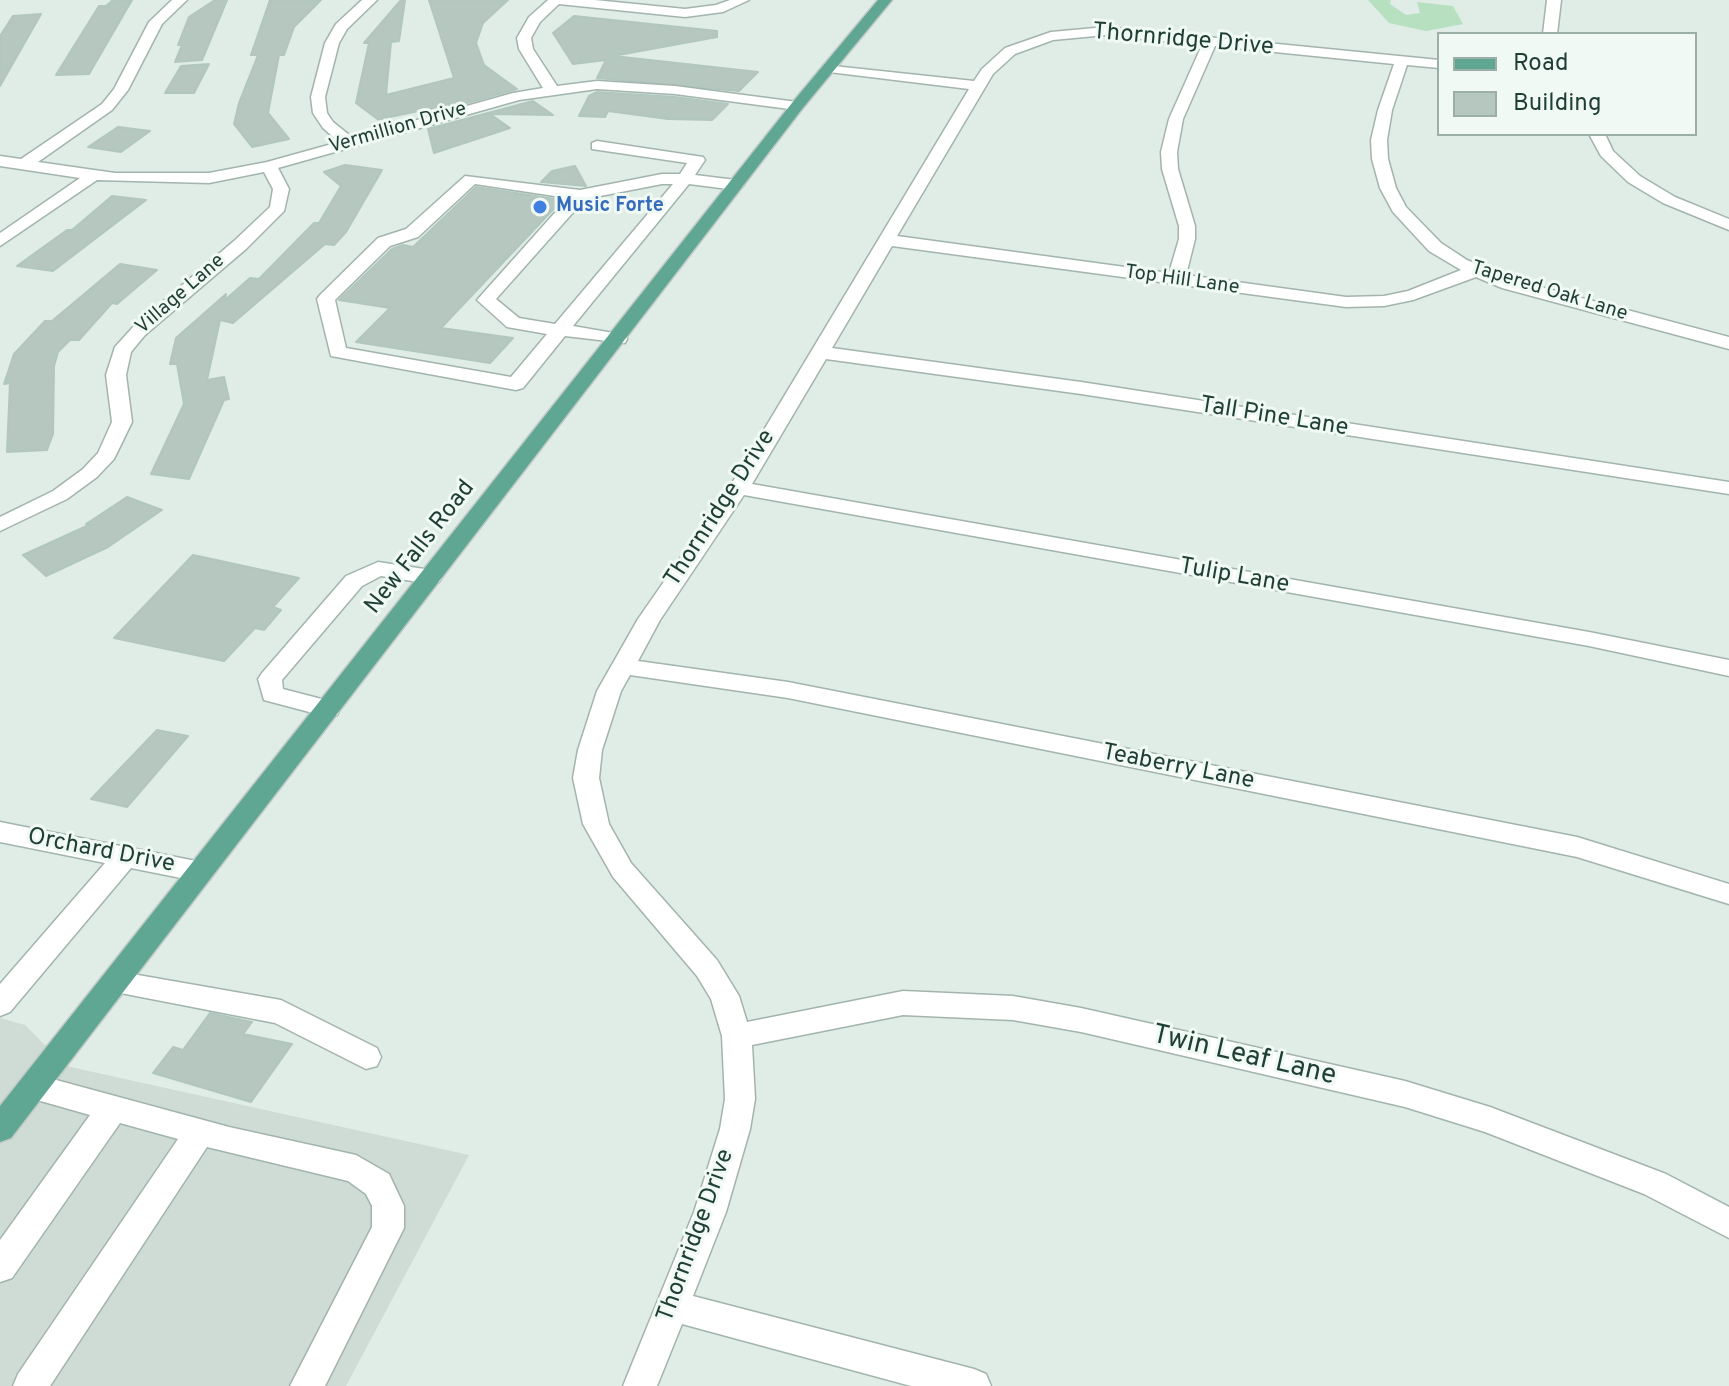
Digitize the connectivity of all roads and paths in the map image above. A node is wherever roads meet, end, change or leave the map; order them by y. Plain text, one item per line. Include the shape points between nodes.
1 (180, 0) edge
2 (370, 0) edge
3 (556, 0) edge
4 (742, 0) edge
5 (885, 0) edge
6 (1554, 0) edge
7 (1550, 32) edge
8 (1210, 41) junction
9 (1401, 63) junction
10 (1437, 64) edge
11 (829, 68) junction
12 (978, 86) junction
13 (551, 89) junction
14 (797, 106) junction
15 (1598, 136) edge
16 (350, 143) junction
17 (597, 146) dead end
18 (0, 161) edge
19 (23, 165) junction
20 (269, 166) junction
21 (94, 175) junction
22 (685, 179) junction
23 (736, 185) junction
24 (580, 195) junction
25 (1729, 225) edge
26 (887, 240) junction
27 (0, 241) edge
28 (1474, 271) junction
29 (1176, 280) junction
30 (560, 330) junction
31 (618, 339) junction
32 (1729, 343) edge
33 (819, 352) junction
34 (739, 488) junction
35 (1729, 488) edge
36 (0, 525) edge
37 (431, 577) junction
38 (621, 666) junction
39 (1729, 668) edge
40 (328, 709) junction
41 (0, 832) edge
42 (125, 857) junction
43 (201, 872) junction
44 (1729, 894) edge
45 (115, 982) junction
46 (0, 1004) edge
47 (737, 1036) junction
48 (366, 1057) dead end
49 (34, 1087) junction
50 (113, 1108) junction
51 (0, 1129) edge
52 (200, 1132) junction
53 (1729, 1223) edge
54 (0, 1267) edge
55 (673, 1306) junction
56 (30, 1386) edge
57 (307, 1386) edge
58 (640, 1386) edge
59 (974, 1386) edge

1 - 19 street via 156,22 107,107
2 - 16 street via 332,43 318,97 328,125
3 - 4 street via 685,13
3 - 13 street via 524,38
5 - 11 main road, New Falls Road
6 - 7 street
8 - 9 street, Thornridge Drive
8 - 12 street, Thornridge Drive via 1106,31 1051,36 1010,51
8 - 29 street via 1176,119 1169,152 1187,226
9 - 10 street, Thornridge Drive
9 - 28 street, Tapered Oak Lane via 1379,140 1388,188 1413,228
11 - 12 street
11 - 14 main road, New Falls Road
12 - 26 street, Thornridge Drive
13 - 14 street, Vermillion Drive via 620,85
13 - 16 street, Vermillion Drive
14 - 23 main road, New Falls Road
15 - 25 street via 1606,153 1634,179
16 - 20 street, Vermillion Drive
17 - 22 street via 697,160
18 - 19 street, Vermillion Drive
19 - 21 street, Vermillion Drive
20 - 21 street, Vermillion Drive via 177,180
20 - 36 street, Village Lane via 281,189 278,208 122,351 116,375 122,422 107,455 60,495
21 - 27 street
22 - 23 street
22 - 24 street
22 - 30 street
23 - 31 main road, New Falls Road
24 - 30 street via 486,300 513,323
24 - 30 street via 471,179 412,233 384,242 326,299 338,352 516,384
26 - 29 street, Top Hill Lane
26 - 33 street, Thornridge Drive
28 - 29 street, Top Hill Lane via 1413,295 1363,303
28 - 32 street, Tapered Oak Lane
30 - 31 street
31 - 37 main road, New Falls Road
33 - 34 street, Thornridge Drive
33 - 35 street, Tall Pine Lane
34 - 38 street, Thornridge Drive
34 - 39 street, Tulip Lane
37 - 40 main road, New Falls Road
37 - 40 street via 378,569 354,581 270,679 272,694
38 - 44 street, Teaberry Lane via 788,690 1547,841
38 - 47 street, Thornridge Drive via 590,750 586,778 596,824 622,870 725,996
40 - 43 main road, New Falls Road
41 - 42 street, Orchard Drive
42 - 43 street, Orchard Drive
42 - 46 street
43 - 45 main road, New Falls Road
45 - 48 street via 281,1012
45 - 49 main road, New Falls Road
47 - 53 street, Twin Leaf Lane via 903,1003 1013,1008 1081,1020 1405,1094 1490,1120 1655,1184
47 - 55 street, Thornridge Drive via 740,1099 735,1129
49 - 50 street
49 - 51 main road, New Falls Road
50 - 52 street
50 - 54 street
52 - 56 street
52 - 57 street via 356,1169 385,1195 388,1228
55 - 58 street, Thornridge Drive
55 - 59 street

